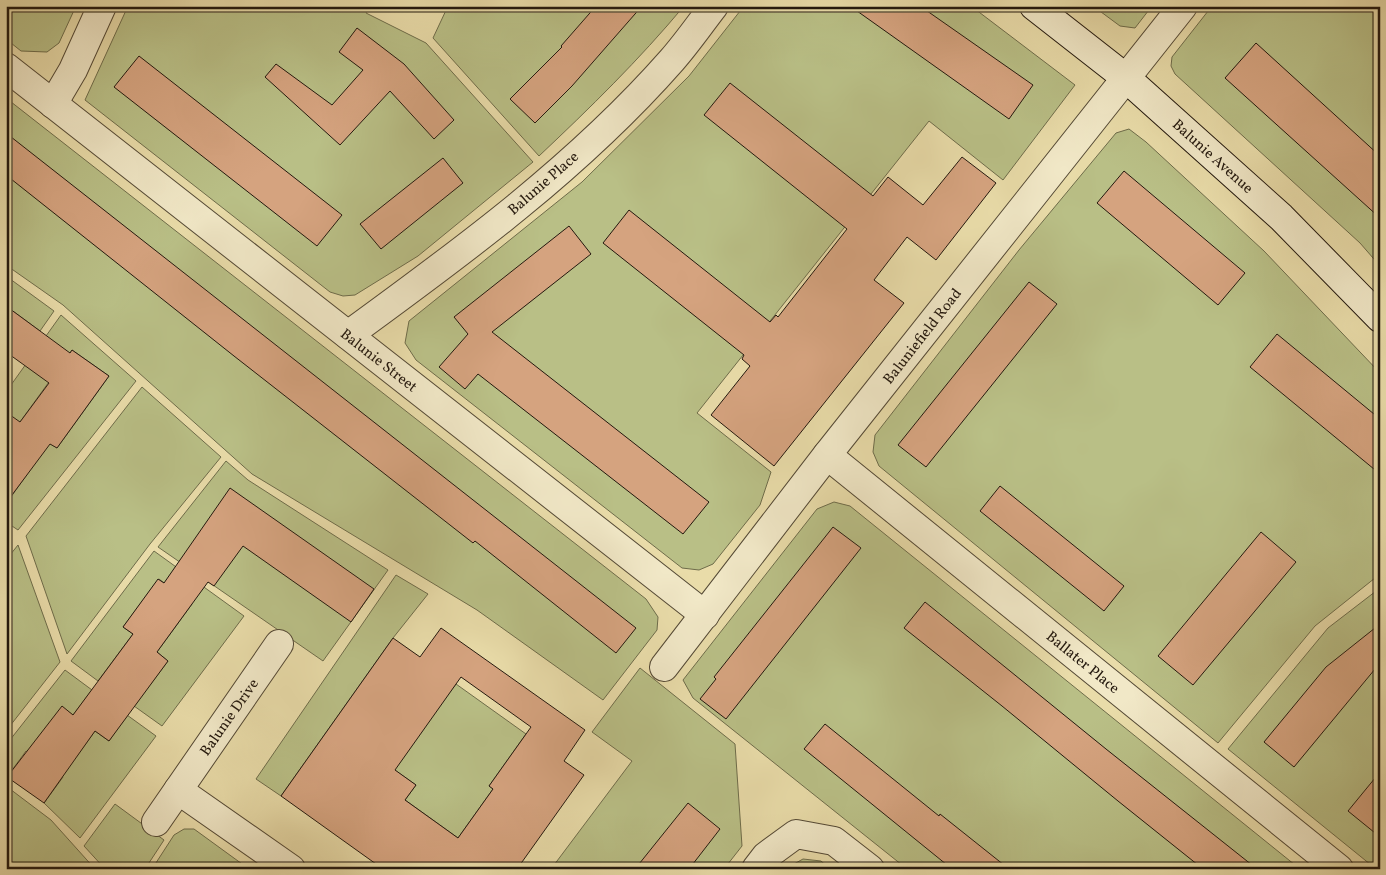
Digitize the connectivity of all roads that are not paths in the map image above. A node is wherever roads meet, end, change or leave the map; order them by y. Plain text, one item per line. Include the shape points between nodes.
1 (102, 6) edge
2 (714, 6) edge
3 (1034, 6) edge
4 (1183, 6) edge
5 (6, 67) edge
6 (1126, 78) junction
7 (53, 104) junction
8 (1380, 318) edge
9 (348, 335) junction
10 (827, 455) junction
11 (705, 616) junction
12 (280, 644) dead end
13 (664, 668) dead end
14 (178, 790) junction
15 (156, 822) dead end
16 (291, 869) edge
17 (756, 869) edge
18 (870, 869) edge
19 (1339, 869) edge

1 - 7 street via 73,70
2 - 9 street, Balunie Place via 672,60 552,177 449,261
3 - 6 street, Balunie Avenue
4 - 6 street, Baluniefield Road
5 - 7 street, Balunie Street
6 - 8 street, Balunie Avenue via 1281,217
6 - 10 street, Baluniefield Road
7 - 9 street, Balunie Street
9 - 11 street, Balunie Street
10 - 11 street, Baluniefield Road
10 - 19 street, Ballater Place
11 - 13 street, Baluniefield Road
12 - 14 street, Balunie Drive
14 - 15 street, Balunie Drive
14 - 16 street
17 - 18 street via 766,856 796,834 834,840

